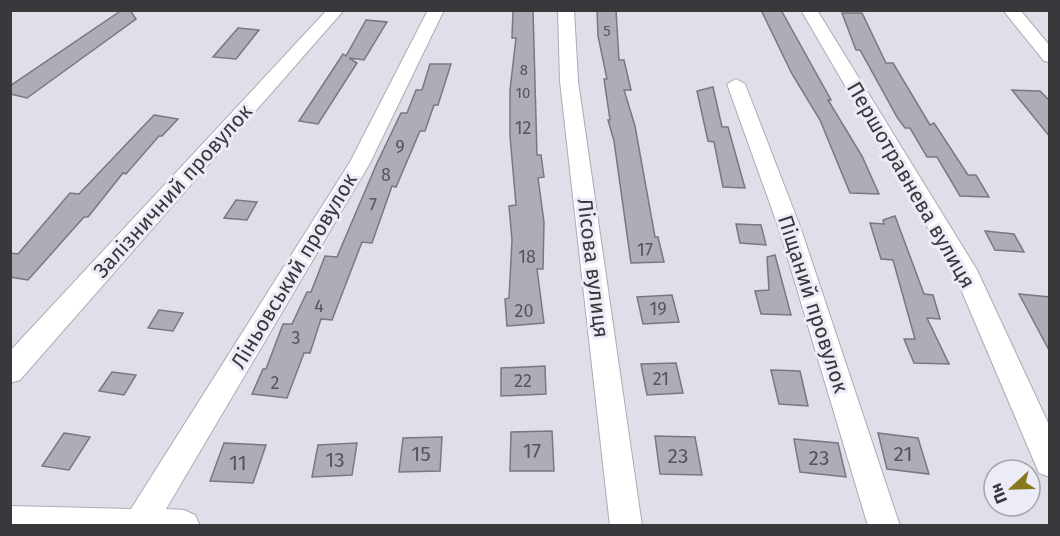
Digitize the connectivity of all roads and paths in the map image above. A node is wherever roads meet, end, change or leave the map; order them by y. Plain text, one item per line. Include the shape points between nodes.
1 (336, 10) edge
2 (436, 10) edge
3 (566, 10) edge
4 (808, 10) edge
5 (1011, 10) edge
6 (1050, 57) edge
7 (736, 84) dead end
8 (10, 371) edge
9 (1050, 462) edge
10 (10, 522) edge
11 (139, 525) edge
12 (184, 525) edge
13 (626, 525) edge
14 (884, 525) edge

1 - 8 street, Залізничний провулок
2 - 11 street, Ліньовський провулок via 360,163
3 - 13 street, Лісова вулиця via 569,81
4 - 9 street, Першотравнева вулиця via 965,270
5 - 6 street
7 - 14 street, Піщаний провулок via 790,229
10 - 11 street
11 - 12 street

